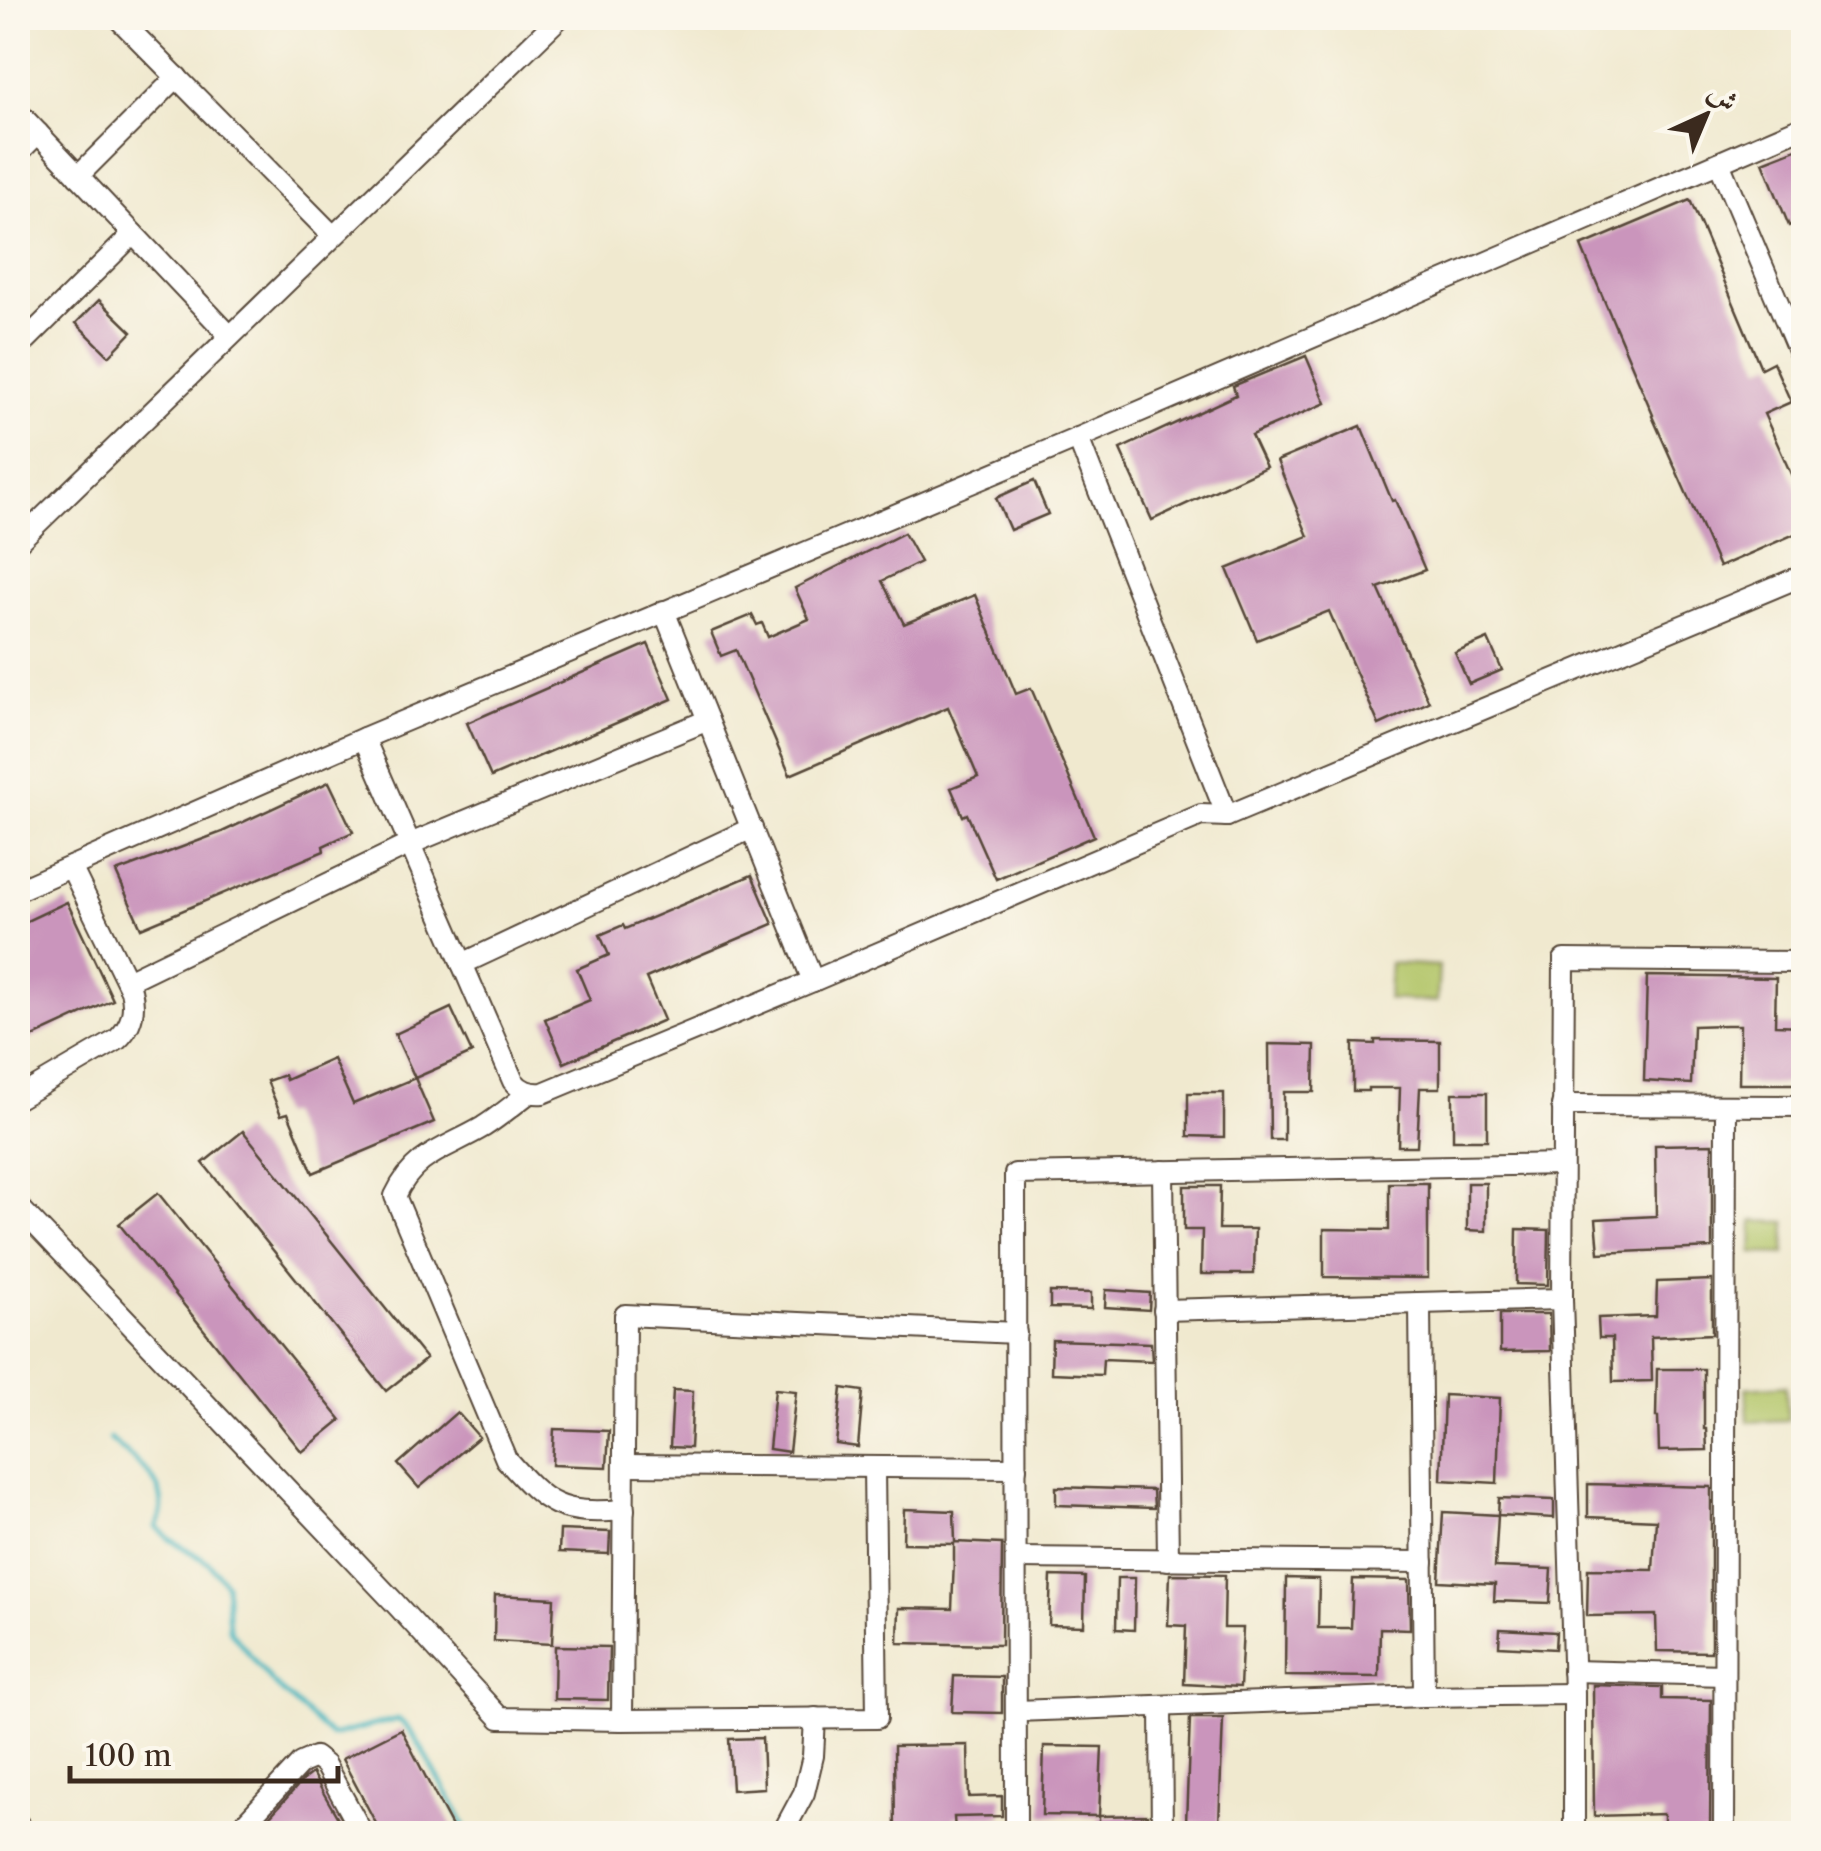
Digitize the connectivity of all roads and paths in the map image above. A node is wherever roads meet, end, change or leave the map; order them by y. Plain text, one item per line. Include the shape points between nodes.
1 (118, 18) edge
2 (552, 20) edge
3 (176, 77) junction
4 (18, 112) edge
5 (1804, 126) edge
6 (38, 134) junction
7 (18, 154) edge
8 (1718, 163) junction
9 (78, 176) junction
10 (133, 234) junction
11 (333, 236) junction
12 (230, 336) junction
13 (18, 348) edge
14 (1804, 364) edge
15 (1078, 438) junction
16 (18, 542) edge
17 (1804, 575) edge
18 (664, 611) junction
19 (708, 720) junction
20 (364, 738) junction
21 (1227, 816) junction
22 (752, 828) junction
23 (410, 844) junction
24 (72, 867) junction
25 (18, 890) edge
26 (1804, 962) edge
27 (462, 964) junction
28 (126, 981) junction
29 (814, 981) junction
30 (529, 1093) junction
31 (18, 1098) edge
32 (1562, 1105) junction
33 (1726, 1106) junction
34 (1804, 1106) edge
35 (1562, 1164) junction
36 (1163, 1171) junction
37 (18, 1206) edge
38 (1562, 1300) junction
39 (1420, 1305) junction
40 (1164, 1310) junction
41 (1016, 1333) junction
42 (624, 1465) junction
43 (874, 1466) junction
44 (1016, 1468) junction
45 (624, 1510) junction
46 (1016, 1558) junction
47 (1168, 1560) junction
48 (1423, 1562) junction
49 (1573, 1672) junction
50 (1724, 1675) junction
51 (1574, 1694) junction
52 (1424, 1696) junction
53 (1161, 1706) junction
54 (1016, 1711) junction
55 (815, 1718) junction
56 (622, 1720) junction
57 (18, 1824) edge
58 (26, 1834) edge
59 (235, 1834) edge
60 (363, 1834) edge
61 (782, 1834) edge
62 (1016, 1834) edge
63 (1162, 1834) edge
64 (1574, 1834) edge
65 (1724, 1834) edge

1 - 3 street
2 - 11 street
3 - 9 street
3 - 11 street
4 - 6 street
5 - 8 street
6 - 7 street
6 - 9 street
8 - 14 street
8 - 15 street
9 - 10 street
10 - 12 street
10 - 13 street
11 - 12 street
12 - 16 street
15 - 18 street
15 - 21 street
17 - 21 street
18 - 19 street
18 - 20 street
19 - 22 street
19 - 23 street
20 - 23 street
20 - 24 street
21 - 29 street via 1201,814
22 - 27 street
22 - 29 street
23 - 27 street
23 - 28 street
24 - 25 street
24 - 28 street
26 - 32 street via 1564,960
27 - 30 street via 513,1080
28 - 31 street via 134,1008 124,1034
29 - 30 street via 543,1093
30 - 45 street via 418,1162 395,1196 506,1459 549,1502 590,1512
32 - 33 street
32 - 35 street
33 - 34 street
33 - 50 street
35 - 36 street
35 - 38 street
36 - 40 street
36 - 41 street via 1016,1174
37 - 56 street via 500,1718
38 - 39 street
38 - 49 street
39 - 40 street
39 - 48 street
40 - 47 street
41 - 42 street via 625,1315
41 - 44 street
42 - 43 street
42 - 45 street
43 - 44 street
43 - 55 street via 877,1718
44 - 46 street
45 - 56 street
46 - 47 street
46 - 54 street
47 - 48 street
48 - 52 street
49 - 50 street
49 - 51 street
50 - 65 street
51 - 52 street
51 - 64 street
52 - 53 street
53 - 54 street
53 - 63 street
54 - 62 street
55 - 56 street
55 - 61 street via 804,1793
57 - 58 street
59 - 60 street via 301,1763 315,1757

